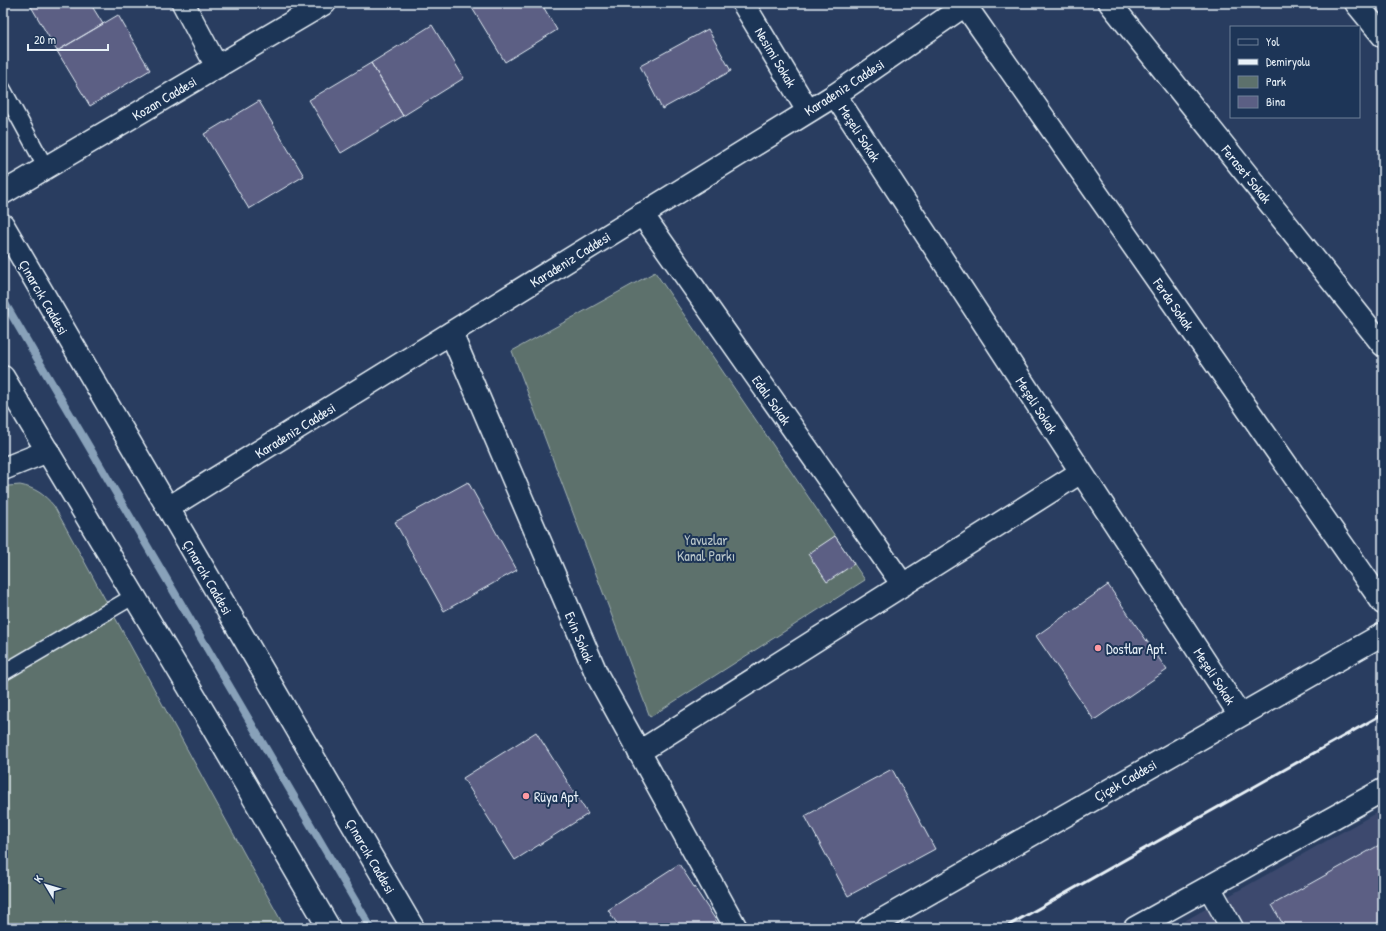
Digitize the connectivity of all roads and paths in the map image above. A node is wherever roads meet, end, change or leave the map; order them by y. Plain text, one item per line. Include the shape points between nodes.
1 (182, 3) edge
2 (325, 3) edge
3 (743, 3) edge
4 (1110, 3) edge
5 (1356, 3) edge
6 (966, 4) edge
7 (1383, 36) edge
8 (217, 67) junction
9 (3, 88) edge
10 (835, 95) junction
11 (808, 111) junction
12 (46, 168) junction
13 (3, 193) edge
14 (642, 214) junction
15 (3, 225) edge
16 (451, 332) junction
17 (1383, 345) edge
18 (3, 377) edge
19 (48, 451) junction
20 (3, 469) edge
21 (1081, 472) junction
22 (168, 508) junction
23 (903, 585) junction
24 (134, 596) junction
25 (1383, 603) edge
26 (1383, 634) edge
27 (3, 673) edge
28 (1240, 715) junction
29 (639, 752) junction
30 (1383, 790) edge
31 (1209, 887) junction
32 (329, 928) edge
33 (413, 928) edge
34 (736, 928) edge
35 (868, 928) edge
36 (1135, 928) edge
37 (1232, 928) edge

1 - 8 street
2 - 8 street, Kozan Caddesi
3 - 11 street, Nesimi Sokak
4 - 17 street, Feraset Sokak
5 - 7 street
6 - 10 street, Karadeniz Caddesi
6 - 25 street, Ferda Sokak
8 - 12 street, Kozan Caddesi
9 - 12 lane
10 - 11 street, Karadeniz Caddesi
10 - 21 street, Meşeli Sokak
11 - 14 street, Karadeniz Caddesi
12 - 13 street, Kozan Caddesi
14 - 16 street, Karadeniz Caddesi
14 - 23 street, Edalı Sokak
15 - 22 street, Çınarcık Caddesi
16 - 22 street, Karadeniz Caddesi
16 - 29 street, Evin Sokak via 596,675
18 - 19 street
19 - 20 street
19 - 24 street
21 - 23 street
21 - 28 street, Meşeli Sokak
22 - 33 street, Çınarcık Caddesi
23 - 29 street
24 - 27 lane
24 - 32 street
26 - 28 street, Çiçek Caddesi
28 - 35 street, Çiçek Caddesi
29 - 34 street, Evin Sokak
30 - 31 street
31 - 36 street
31 - 37 street

